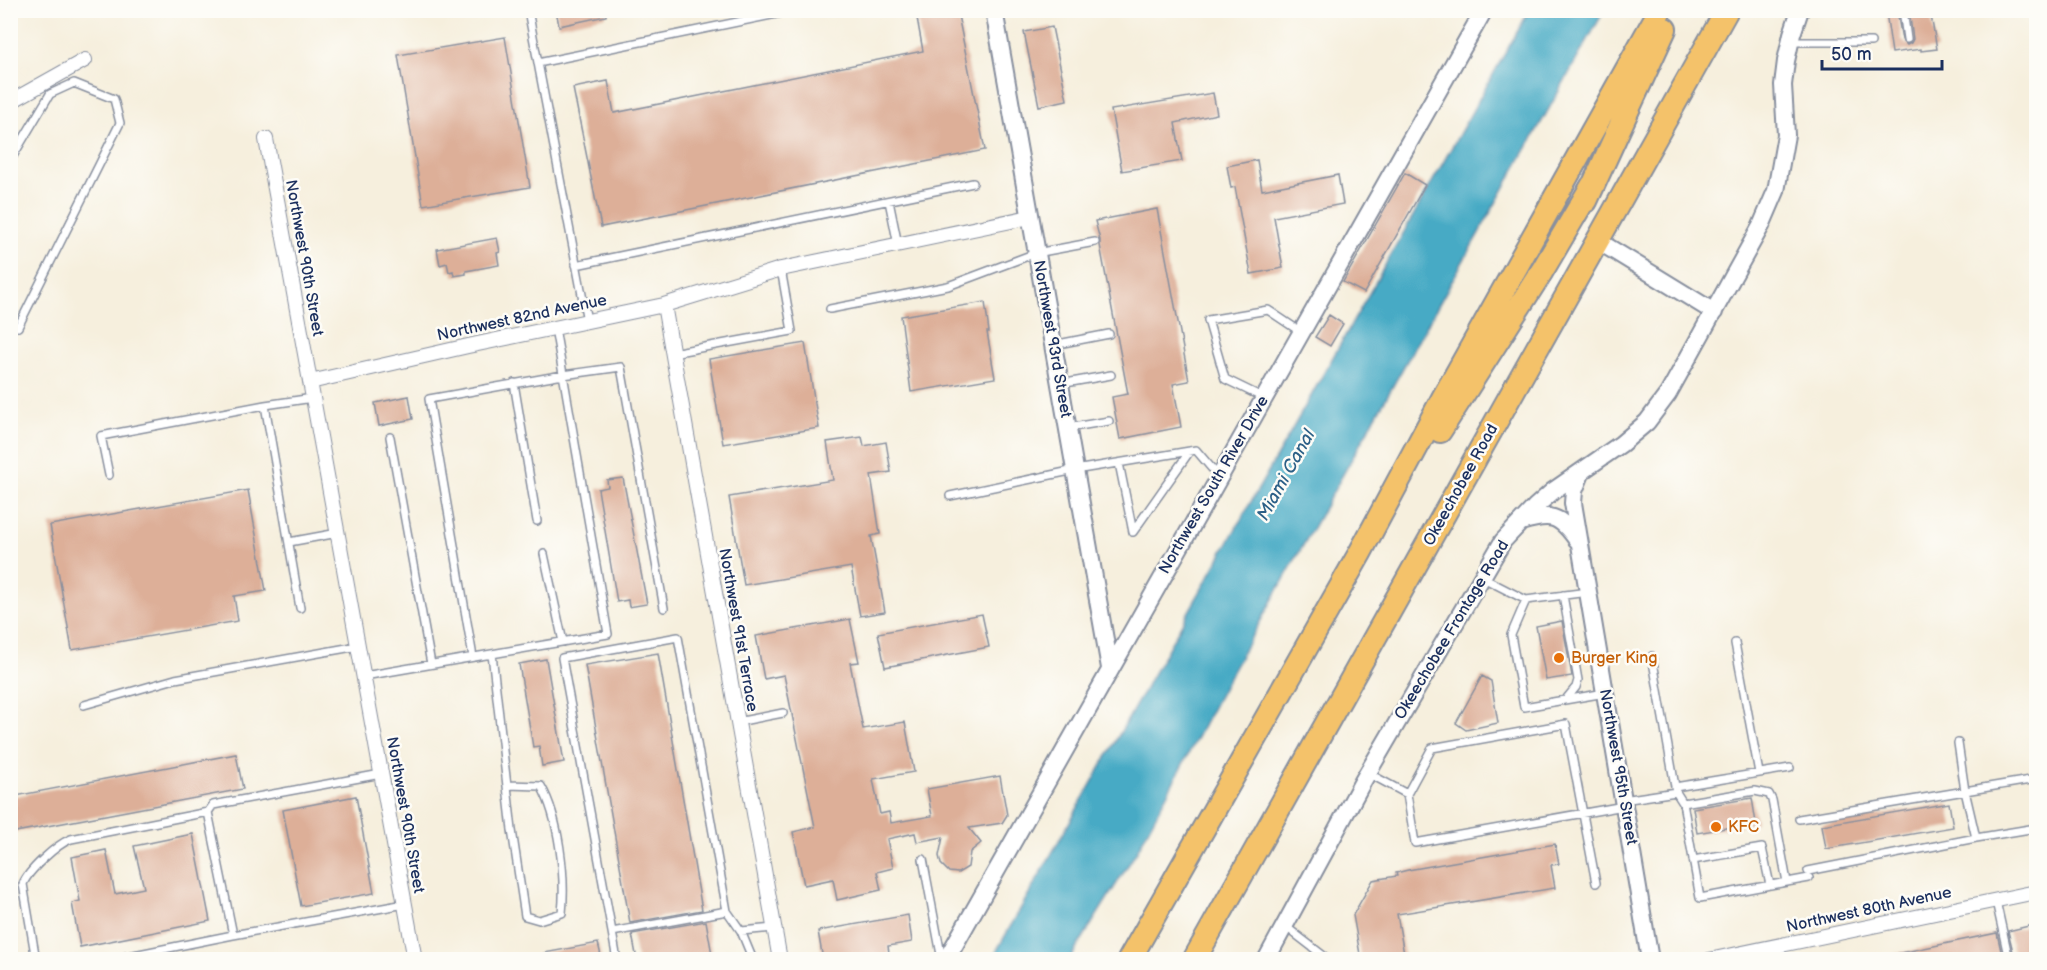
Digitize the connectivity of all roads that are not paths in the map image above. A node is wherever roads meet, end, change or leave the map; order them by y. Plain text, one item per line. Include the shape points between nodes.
1 (528, 10) edge
2 (796, 10) edge
3 (994, 10) edge
4 (1484, 10) edge
5 (1660, 10) edge
6 (1674, 10) edge
7 (1727, 10) edge
8 (1800, 10) edge
9 (1903, 10) edge
10 (1907, 39) dead end
11 (1790, 42) junction
12 (1871, 42) dead end
13 (85, 60) dead end
14 (538, 63) junction
15 (47, 88) junction
16 (10, 102) edge
17 (266, 139) dead end
18 (10, 161) edge
19 (972, 183) dead end
20 (1592, 186) junction
21 (889, 201) junction
22 (1030, 217) junction
23 (1598, 241) junction
24 (1095, 242) dead end
25 (898, 245) junction
26 (1036, 253) junction
27 (576, 265) junction
28 (782, 269) junction
29 (1542, 271) junction
30 (664, 305) junction
31 (830, 309) dead end
32 (1714, 312) junction
33 (587, 321) junction
34 (10, 323) edge
35 (555, 328) junction
36 (1301, 332) junction
37 (1109, 334) dead end
38 (1053, 345) junction
39 (672, 353) junction
40 (563, 375) junction
41 (1111, 375) dead end
42 (310, 382) junction
43 (514, 383) junction
44 (1060, 384) junction
45 (313, 398) junction
46 (1264, 398) junction
47 (265, 405) junction
48 (1109, 421) dead end
49 (1067, 428) junction
50 (390, 437) dead end
51 (1190, 451) junction
52 (1119, 463) junction
53 (1583, 469) junction
54 (1075, 470) junction
55 (109, 475) dead end
56 (1219, 477) junction
57 (951, 496) dead end
58 (537, 521) dead end
59 (1520, 522) junction
60 (338, 533) junction
61 (289, 542) junction
62 (1579, 543) junction
63 (1360, 553) junction
64 (544, 554) dead end
65 (1480, 577) junction
66 (1588, 592) junction
67 (1563, 595) junction
68 (1526, 600) junction
69 (300, 608) dead end
70 (664, 608) dead end
71 (563, 642) junction
72 (1735, 643) dead end
73 (358, 646) junction
74 (492, 654) junction
75 (1652, 656) dead end
76 (473, 657) junction
77 (431, 664) junction
78 (1110, 668) junction
79 (363, 676) junction
80 (1605, 693) junction
81 (1565, 699) junction
82 (84, 705) dead end
83 (783, 713) dead end
84 (737, 722) junction
85 (1958, 743) dead end
86 (1790, 768) dead end
87 (1368, 773) junction
88 (1759, 773) junction
89 (381, 774) junction
90 (2037, 779) edge
91 (507, 785) junction
92 (1676, 790) junction
93 (1965, 791) junction
94 (1407, 794) junction
95 (1624, 803) junction
96 (1683, 803) junction
97 (208, 812) junction
98 (1583, 814) junction
99 (1799, 819) dead end
100 (2037, 828) edge
101 (1976, 838) junction
102 (923, 859) dead end
103 (1693, 860) junction
104 (1787, 882) junction
105 (1596, 884) dead end
106 (1770, 885) junction
107 (2037, 892) edge
108 (1996, 901) junction
109 (405, 904) junction
110 (727, 911) junction
111 (1284, 926) junction
112 (774, 928) junction
113 (741, 931) junction
114 (612, 932) junction
115 (232, 935) junction
116 (1319, 957) edge
117 (36, 960) edge
118 (109, 960) edge
119 (415, 960) edge
120 (616, 960) edge
121 (753, 960) edge
122 (780, 960) edge
123 (944, 960) edge
124 (1129, 960) edge
125 (1194, 960) edge
126 (1266, 960) edge
127 (1329, 960) edge
128 (1650, 960) edge
129 (1709, 960) edge
130 (2009, 960) edge

1 - 14 lane
2 - 14 lane
3 - 22 street, Northwest 93rd Street
4 - 36 street, Northwest South River Drive
5 - 63 highway
6 - 20 highway
7 - 23 highway, Okeechobee Road
8 - 11 street, Okeechobee Frontage Road
9 - 10 lane
11 - 12 lane
11 - 32 street, Okeechobee Frontage Road via 1783,85 1786,135 1776,191
13 - 15 street
14 - 27 lane
15 - 16 street
15 - 18 lane
15 - 34 lane via 74,83 114,99 120,123 18,327
17 - 42 street, Northwest 90th Street
19 - 21 lane
20 - 23 highway via 1586,208 1590,228
20 - 29 highway
21 - 25 lane
21 - 27 lane
22 - 25 street, Northwest 82nd Avenue
22 - 26 street, Northwest 93rd Street
23 - 29 highway via 1566,249
23 - 32 street
23 - 125 highway, Okeechobee Road
24 - 26 lane
25 - 28 street, Northwest 82nd Avenue
26 - 31 lane via 948,286
26 - 38 street, Northwest 93rd Street
27 - 33 lane
28 - 30 street, Northwest 82nd Avenue
28 - 39 lane via 792,331
29 - 63 highway
30 - 33 street, Northwest 82nd Avenue
30 - 39 street, Northwest 91st Terrace
32 - 53 street, Okeechobee Frontage Road via 1668,394 1647,422
33 - 35 street, Northwest 82nd Avenue
35 - 40 lane
35 - 42 street, Northwest 82nd Avenue
36 - 46 street, Northwest South River Drive
36 - 46 lane via 1268,310 1208,320 1225,379
37 - 38 lane
38 - 44 street, Northwest 93rd Street
39 - 84 street, Northwest 91st Terrace
40 - 43 lane
40 - 70 lane via 621,367
40 - 71 lane via 608,634
41 - 44 lane
42 - 45 street
43 - 58 lane
43 - 76 lane via 429,399
44 - 49 street, Northwest 93rd Street
45 - 47 lane
45 - 60 street
46 - 56 street, Northwest South River Drive
47 - 55 lane via 101,436
47 - 61 lane
48 - 49 lane
49 - 54 street, Northwest 93rd Street
50 - 77 lane
51 - 52 lane
51 - 52 lane via 1133,532
51 - 56 lane via 1196,450
52 - 54 lane
53 - 59 street, Okeechobee Frontage Road
53 - 62 street, Northwest 95th Street via 1573,503
54 - 57 lane
54 - 78 street, Northwest 93rd Street
56 - 78 street, Northwest South River Drive
59 - 62 street via 1554,517
59 - 65 street, Okeechobee Frontage Road
60 - 61 lane
60 - 73 street
61 - 69 lane
62 - 66 street, Northwest 95th Street
63 - 124 highway
64 - 71 lane
65 - 68 lane
65 - 87 street, Okeechobee Frontage Road
66 - 67 lane
66 - 80 street, Northwest 95th Street
67 - 68 lane
67 - 81 lane via 1578,680
68 - 81 lane via 1511,635 1524,707
71 - 74 lane
72 - 88 lane
73 - 79 street
73 - 82 lane via 175,679
74 - 76 lane
74 - 91 lane
75 - 92 lane
76 - 77 lane
77 - 79 lane
78 - 123 street, Northwest South River Drive
79 - 89 street, Northwest 90th Street
80 - 81 lane
80 - 95 street, Northwest 95th Street
83 - 84 lane
84 - 112 street, Northwest 91st Terrace
85 - 93 lane
86 - 88 lane
87 - 94 lane
87 - 111 street, Okeechobee Frontage Road
88 - 92 lane
89 - 97 lane via 213,805
89 - 109 street, Northwest 90th Street
90 - 93 lane
91 - 91 lane via 525,916 539,920 562,913 564,893 548,798 541,786
92 - 95 lane
92 - 96 lane
93 - 99 lane
93 - 101 lane
94 - 98 lane via 1414,843
94 - 98 lane via 1432,748 1566,724
95 - 98 lane
95 - 128 street, Northwest 95th Street
96 - 103 lane
96 - 104 lane via 1755,790 1769,794
97 - 115 lane
97 - 117 lane via 71,839 58,846 23,884
98 - 105 lane
100 - 101 lane
101 - 104 lane
102 - 123 lane
103 - 106 lane via 1762,848
103 - 106 lane via 1700,898
104 - 106 lane
107 - 108 street, Northwest 80th Avenue
108 - 129 street, Northwest 80th Avenue
108 - 130 lane
109 - 115 lane
109 - 119 street, Northwest 90th Street
110 - 113 lane
110 - 114 lane
110 - 114 lane via 678,637 562,658
111 - 116 lane
111 - 126 street, Okeechobee Frontage Road
112 - 113 lane
112 - 122 street, Northwest 91st Terrace
113 - 121 lane
114 - 120 lane
115 - 118 lane
116 - 127 lane

